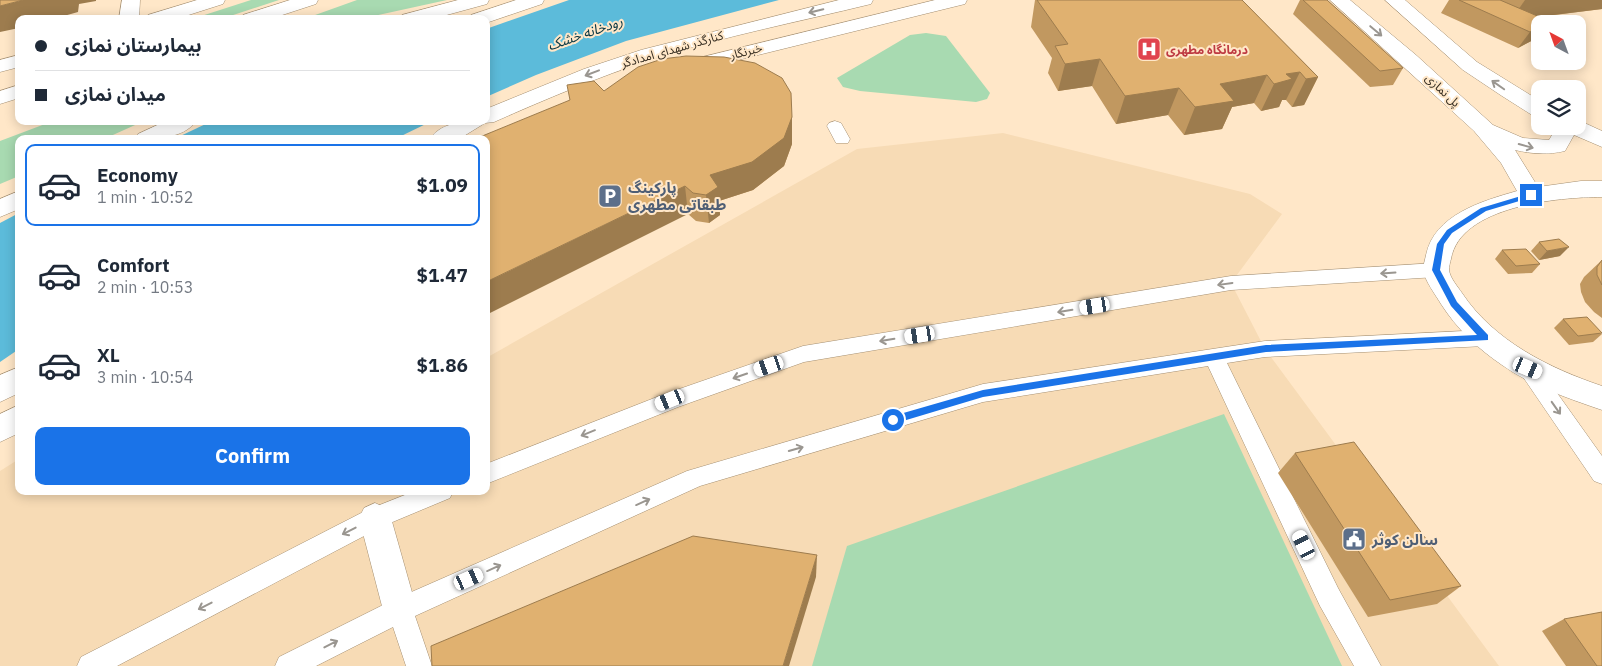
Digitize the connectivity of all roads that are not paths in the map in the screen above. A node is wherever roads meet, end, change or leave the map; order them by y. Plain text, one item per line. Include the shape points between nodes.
1 (132, 0) edge
2 (216, 0) edge
3 (310, 0) edge
4 (480, 0) edge
5 (535, 0) edge
6 (864, 0) edge
7 (958, 0) edge
8 (1339, 0) edge
9 (1394, 0) edge
10 (1408, 7) edge
11 (130, 15) edge
12 (168, 15) edge
13 (263, 15) edge
14 (424, 15) edge
15 (490, 15) edge
16 (15, 62) edge
17 (0, 66) edge
18 (667, 73) edge
19 (15, 92) edge
20 (0, 98) edge
21 (1531, 105) edge
22 (490, 115) edge
23 (176, 125) edge
24 (468, 125) edge
25 (1482, 126) junction
26 (1586, 132) edge
27 (155, 135) edge
28 (449, 135) edge
29 (1563, 135) edge
30 (1602, 140) edge
31 (1602, 189) edge
32 (1531, 195) junction
33 (15, 201) edge
34 (0, 209) edge
35 (1436, 270) junction
36 (1485, 338) junction
37 (1214, 357) junction
38 (1528, 368) junction
39 (15, 381) edge
40 (0, 390) edge
41 (1602, 398) edge
42 (15, 420) edge
43 (0, 429) edge
44 (490, 472) edge
45 (1602, 474) edge
46 (432, 495) edge
47 (375, 518) junction
48 (400, 610) junction
49 (90, 666) edge
50 (288, 666) edge
51 (419, 666) edge
52 (1368, 666) edge

1 - 11 main road
2 - 12 main road
3 - 13 main road
4 - 14 main road
5 - 15 main road
6 -> 22 main road, کنارگذر شهدای امدادگر via 648,54 591,73
7 - 18 main road, خبرنگار via 732,54
8 -> 25 main road, پل نمازی
9 - 10 main road
21 -> 10 main road via 1470,66
16 - 17 main road
19 - 20 main road
23 - 27 main road
24 - 28 main road
25 -> 29 main road via 1505,140 1535,148 1557,146
25 - 32 main road, پل نمازی via 1512,160
26 - 30 main road
31 - 32 main road
32 - 35 main road via 1483,210 1450,232 1441,244
33 - 34 main road
35 - 36 main road via 1454,304
35 -> 44 lane via 1231,283 803,354 670,400
36 - 37 lane via 1266,348
36 - 38 main road
48 -> 37 lane via 695,478 983,393
37 - 52 lane via 1329,597
38 - 41 main road
38 -> 45 lane
39 - 40 main road
42 - 43 main road
46 - 47 lane
47 - 48 main road
47 -> 49 lane
50 -> 48 lane
48 - 51 lane

